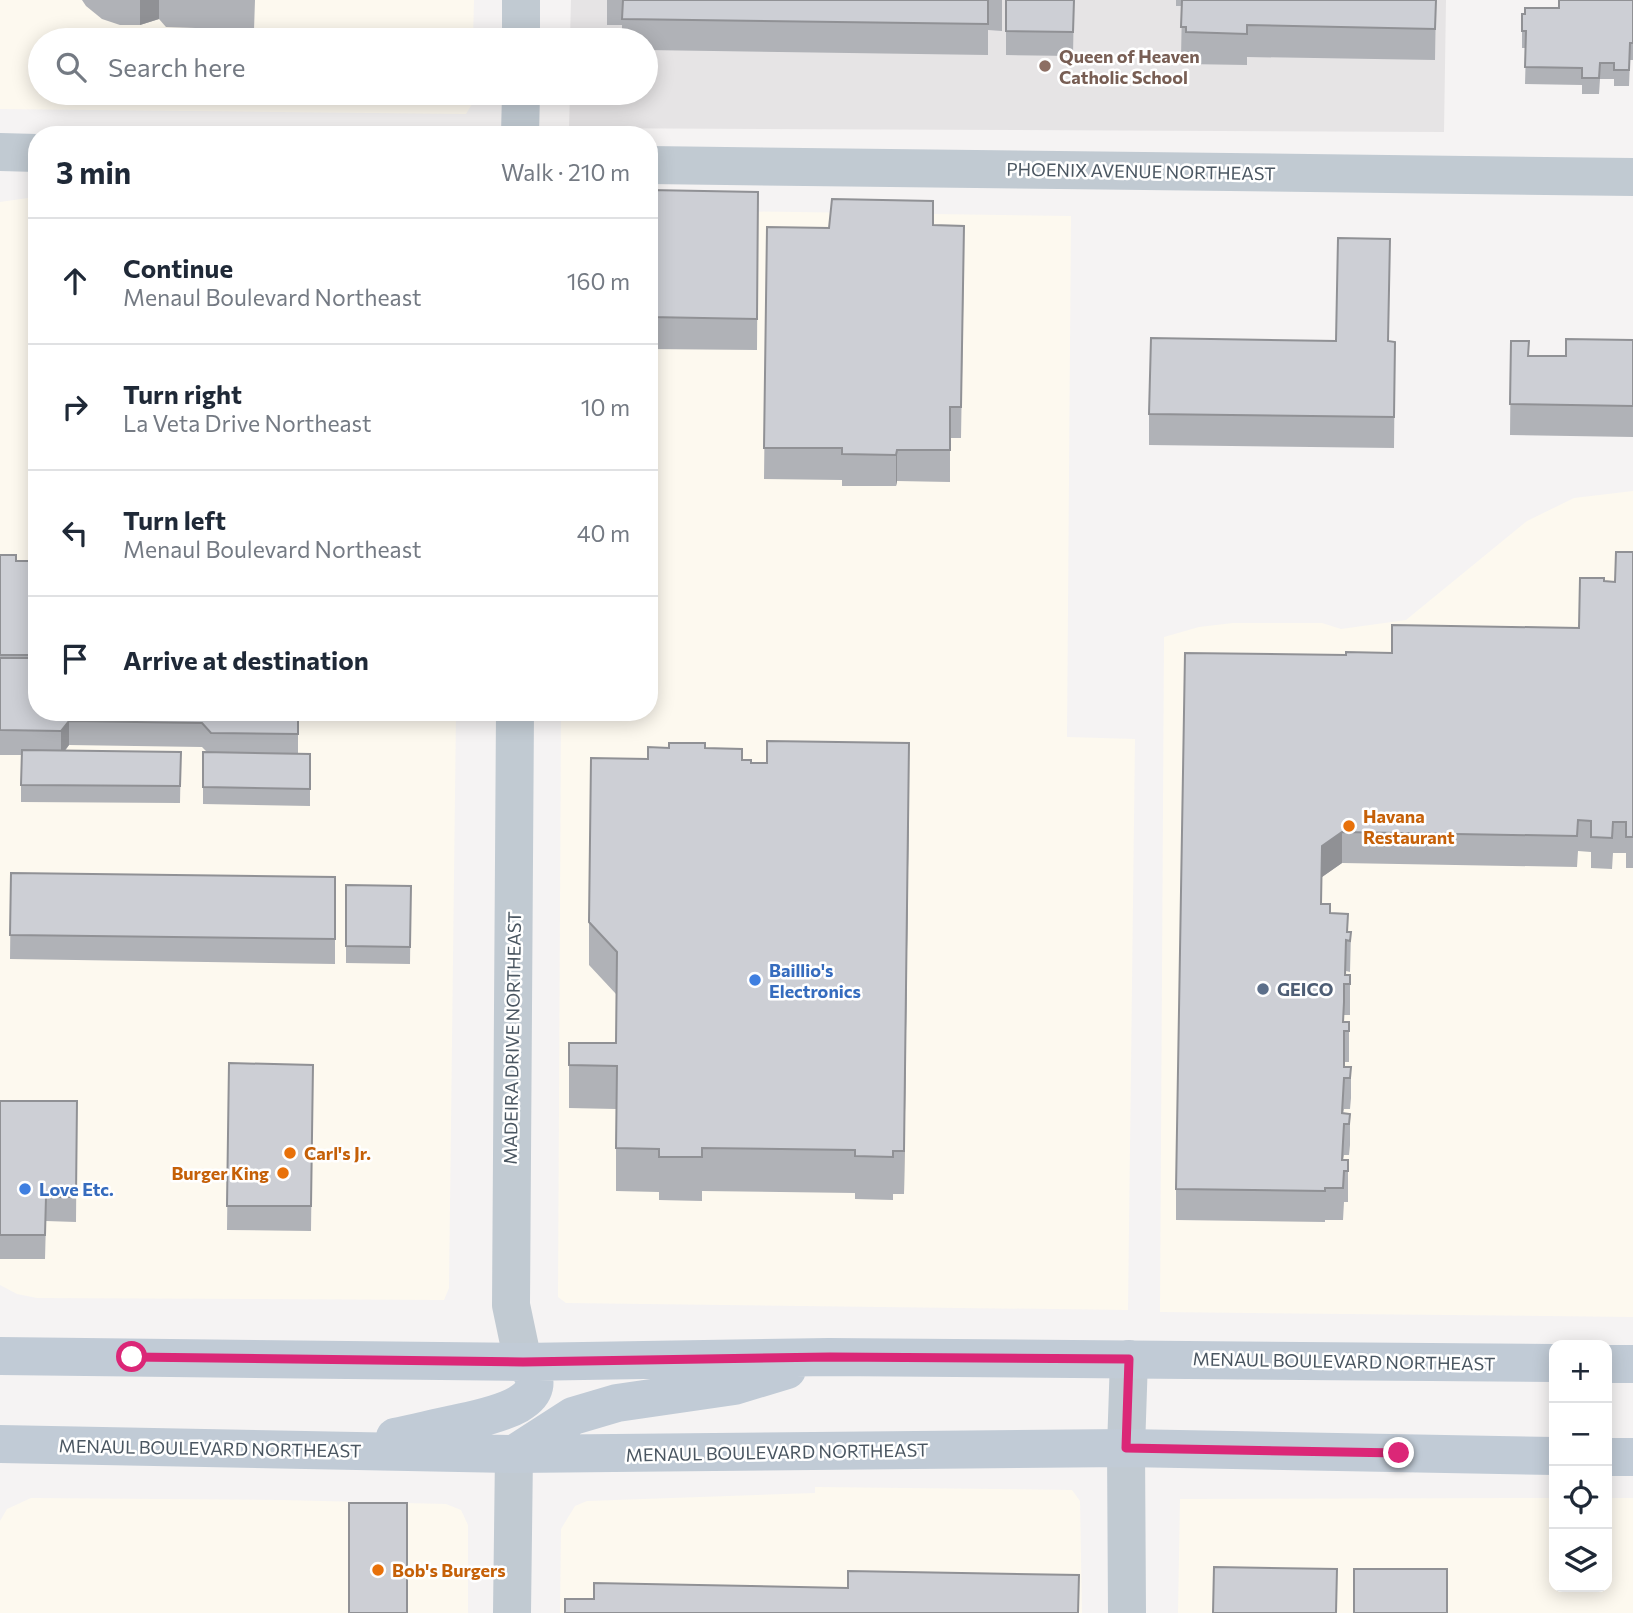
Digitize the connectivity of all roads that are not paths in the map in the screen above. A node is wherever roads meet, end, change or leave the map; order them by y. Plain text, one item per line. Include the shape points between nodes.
1 (521, 0) edge
2 (521, 28) edge
3 (521, 105) edge
4 (520, 126) edge
5 (0, 152) edge
6 (28, 153) edge
7 (658, 165) edge
8 (1633, 177) edge
9 (515, 721) edge
10 (0, 1356) edge
11 (830, 1357) junction
12 (1129, 1359) junction
13 (523, 1362) junction
14 (1549, 1363) edge
15 (1612, 1364) edge
16 (1633, 1364) edge
17 (0, 1444) edge
18 (1126, 1448) junction
19 (342, 1450) junction
20 (514, 1454) junction
21 (1549, 1456) edge
22 (1612, 1457) edge
23 (1633, 1457) edge
24 (512, 1613) edge
25 (1127, 1613) edge

1 - 2 street
3 - 4 street
5 - 6 street
7 - 8 street, PHOENIX AVENUE NORTHEAST
9 - 13 street, MADEIRA DRIVE NORTHEAST via 510,1306
10 - 13 main road, MENAUL BOULEVARD NORTHEAST
11 - 12 main road, MENAUL BOULEVARD NORTHEAST
11 - 13 main road, MENAUL BOULEVARD NORTHEAST
11 - 20 main road via 734,1387 617,1403 573,1416
12 - 14 main road, MENAUL BOULEVARD NORTHEAST
12 - 18 street
13 - 19 main road via 532,1371 534,1384 521,1403 502,1412
15 - 16 main road
17 - 19 main road, MENAUL BOULEVARD NORTHEAST
18 - 20 main road, MENAUL BOULEVARD NORTHEAST
18 - 21 main road, MENAUL BOULEVARD NORTHEAST
18 - 25 street
19 - 20 main road, MENAUL BOULEVARD NORTHEAST
20 - 24 street
22 - 23 main road

